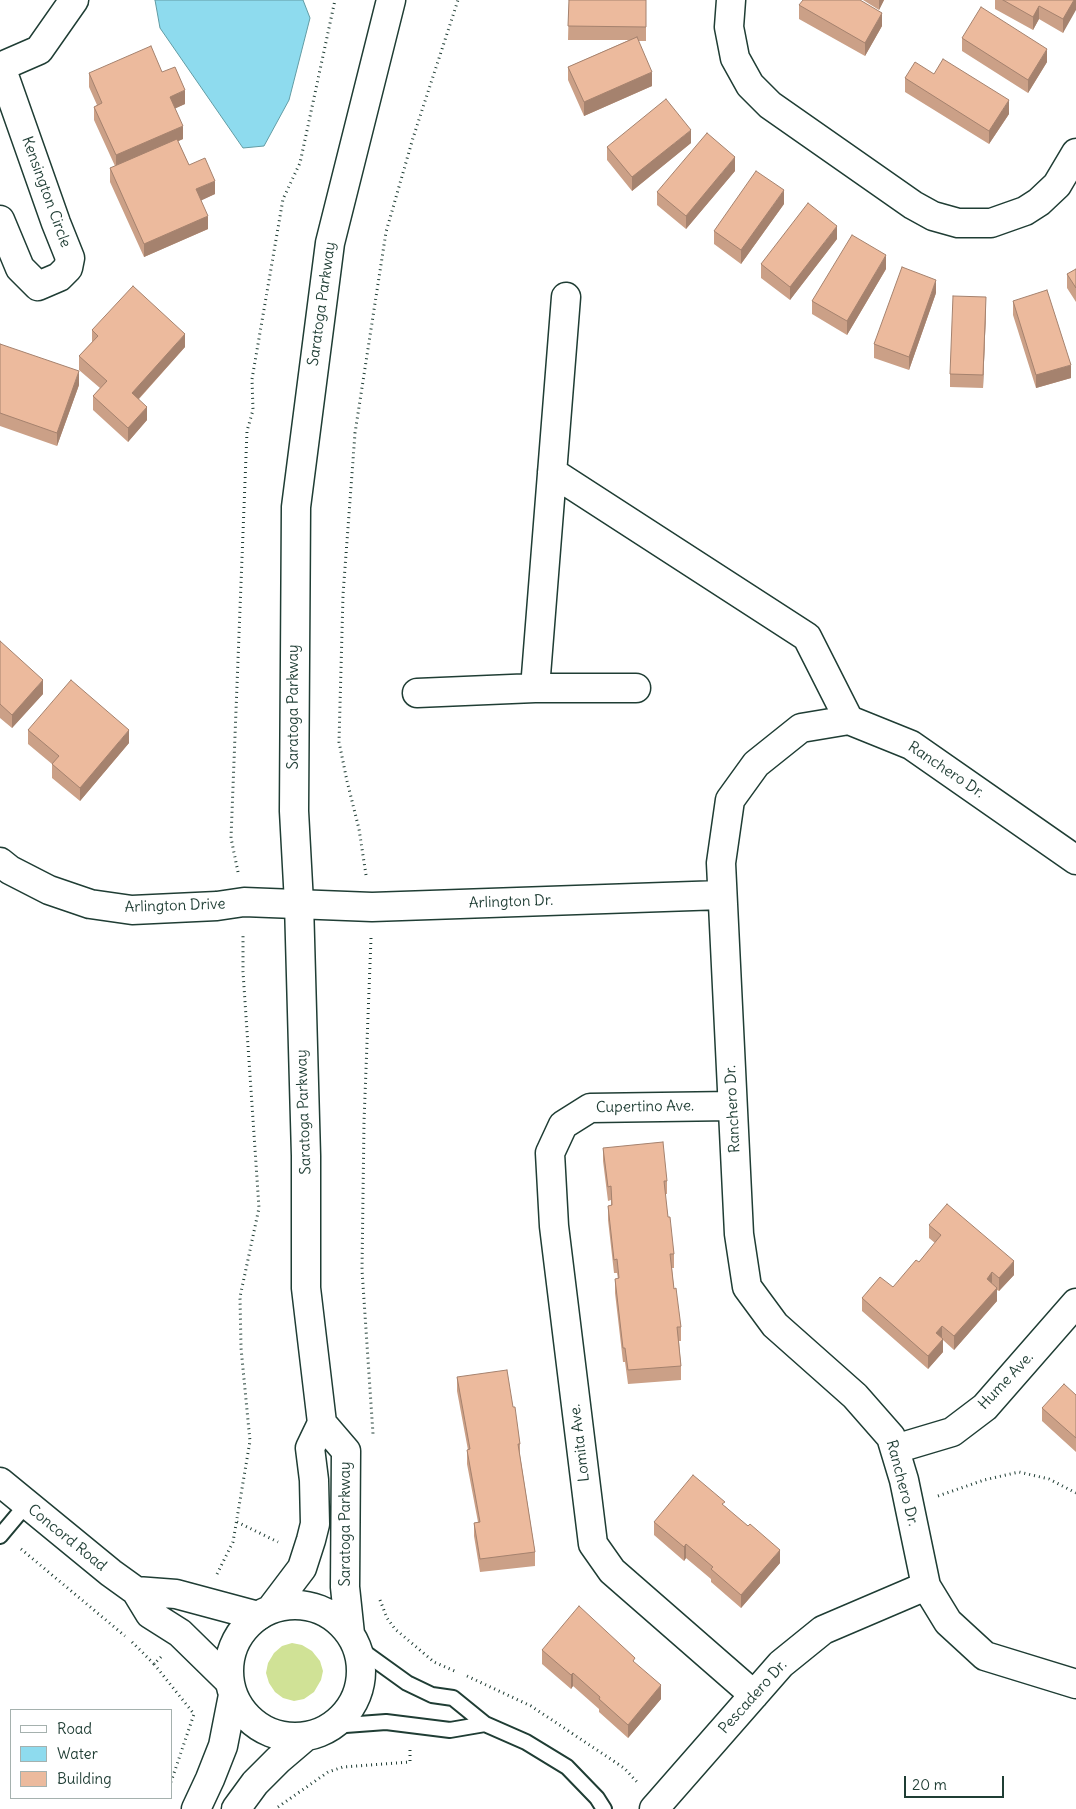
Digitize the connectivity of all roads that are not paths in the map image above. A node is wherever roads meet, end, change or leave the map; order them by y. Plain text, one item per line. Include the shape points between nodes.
1 (74, 0) edge
2 (391, 0) edge
3 (731, 0) edge
4 (0, 67) edge
5 (1076, 153) edge
6 (0, 220) edge
7 (566, 297) dead end
8 (552, 472) junction
9 (535, 688) junction
10 (636, 688) dead end
11 (417, 693) dead end
12 (849, 720) junction
13 (1076, 860) edge
14 (0, 862) edge
15 (722, 894) junction
16 (299, 903) junction
17 (732, 1106) junction
18 (563, 1125) joint
19 (1076, 1303) edge
20 (322, 1424) junction
21 (895, 1449) junction
22 (0, 1482) edge
23 (26, 1504) junction
24 (1, 1535) edge
25 (926, 1586) junction
26 (136, 1591) junction
27 (264, 1612) junction
28 (354, 1640) junction
29 (1076, 1684) edge
30 (231, 1688) junction
31 (754, 1695) junction
32 (485, 1724) junction
33 (332, 1726) junction
34 (305, 1737) junction
35 (196, 1809) edge
36 (236, 1809) edge
37 (604, 1809) edge
38 (654, 1809) edge

1 - 4 street via 39,50
2 - 16 street, Saratoga Parkway via 330,243 296,507 294,812
3 - 5 street via 729,27 735,58 750,85 770,105 933,216 958,223 991,223 1025,211 1057,185
4 - 6 street, Kensington Circle via 70,258 68,268 60,277 38,286 20,268
7 - 8 street
8 - 9 street
8 - 12 street via 807,636
9 - 10 street
9 - 11 street
12 - 13 street, Ranchero Dr. via 911,745
12 - 15 street, Ranchero Dr. via 801,728 756,764 730,800 721,863
14 - 16 street, Arlington Drive via 48,890 90,904 132,910 244,902
15 - 16 street, Arlington Dr. via 372,907
15 - 17 street, Ranchero Dr.
16 - 20 street, Saratoga Parkway via 306,1288
17 - 18 street, Cupertino Ave. via 590,1108
17 - 21 street, Ranchero Dr. via 739,1234 748,1287 775,1325 855,1396 891,1437
18 - 31 street, Lomita Ave. via 550,1153 554,1226 593,1544 612,1571
19 - 21 street, Hume Ave. via 985,1407 952,1432
20 - 27 street, Saratoga Parkway via 310,1448 315,1524 311,1540 302,1568
20 - 28 street, Saratoga Parkway via 346,1451 344,1587
21 - 25 street, Ranchero Dr.
22 - 23 street, Concord Road
23 - 24 lane
23 - 26 street, Concord Road
25 - 29 street, Ranchero Dr. via 948,1622 985,1656
25 - 31 street, Pescadero Dr. via 823,1630 780,1664
26 - 27 street via 176,1594
26 - 30 street, Concord Road via 150,1614 180,1633
27 - 28 street via 285,1605 315,1608 340,1623
27 - 30 street via 242,1632 231,1651 228,1666
28 - 32 lane via 407,1683 432,1694 453,1698
28 - 33 street via 361,1662 359,1691 344,1717
30 - 34 street via 240,1708 262,1729 275,1735
30 - 35 street via 223,1746
31 - 38 street, Pescadero Dr.
32 - 33 lane via 450,1730 386,1722
32 - 37 lane via 526,1742 567,1767 598,1798
33 - 34 street
34 - 36 street via 255,1783

